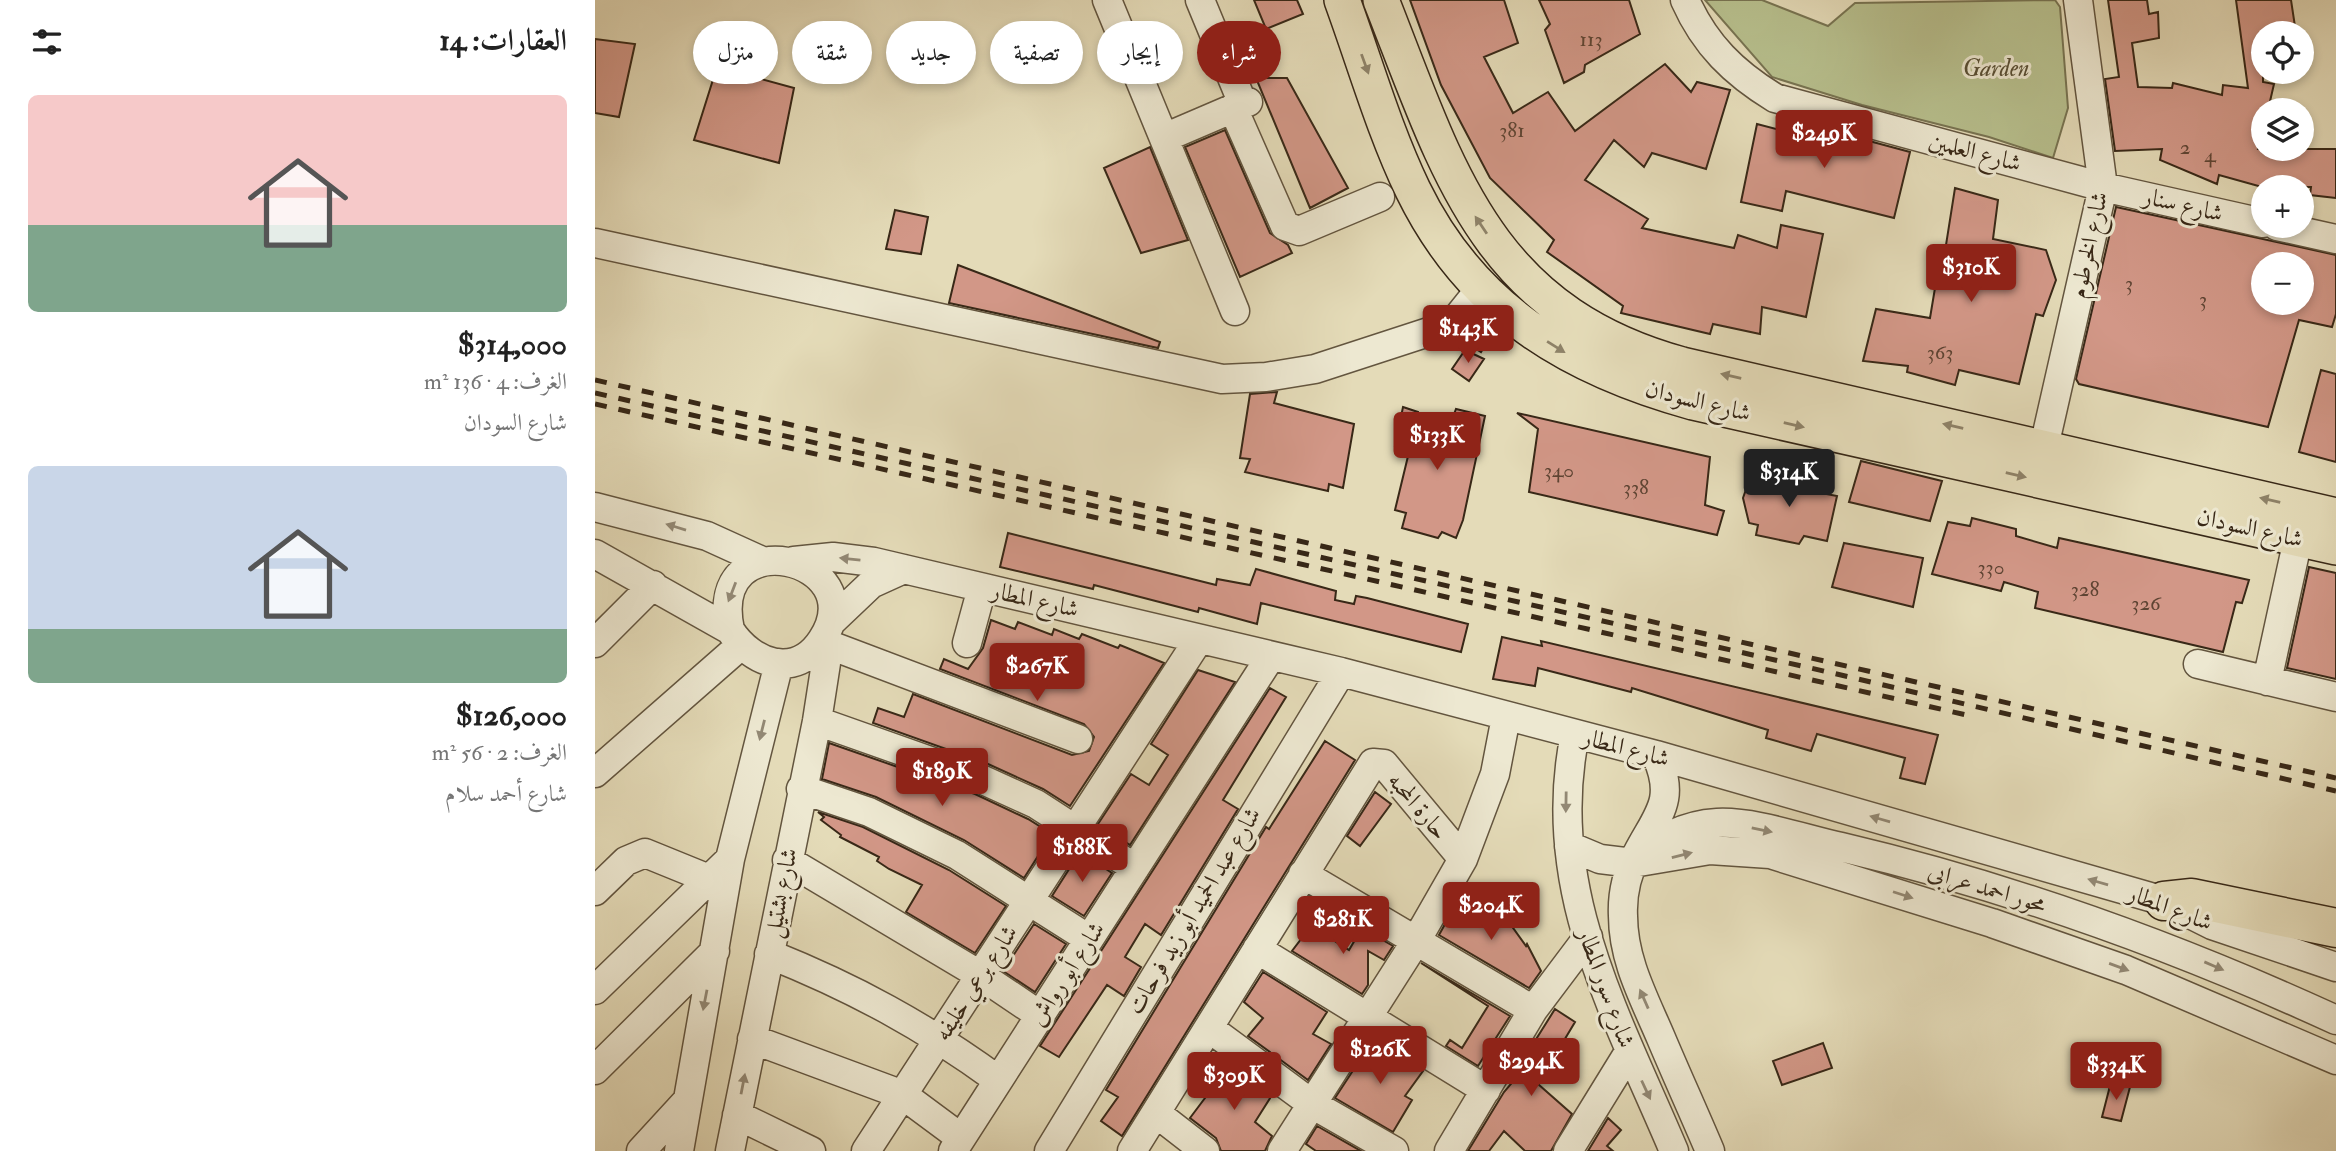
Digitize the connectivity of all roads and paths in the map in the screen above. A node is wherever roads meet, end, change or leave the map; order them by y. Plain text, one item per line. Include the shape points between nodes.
1 (1107, 0) edge
2 (1200, 0) edge
3 (1342, 0) edge
4 (1381, 0) edge
5 (1685, 0) edge
6 (2078, 0) edge
7 (1244, 103) junction
8 (1164, 138) junction
9 (2103, 187) junction
10 (1380, 197) dead end
11 (2251, 220) edge
12 (2314, 234) edge
13 (2336, 239) edge
14 (595, 243) edge
15 (1503, 256) junction
16 (1481, 288) junction
17 (1235, 311) dead end
18 (2044, 447) junction
19 (595, 507) edge
20 (2336, 516) edge
21 (2298, 538) junction
22 (2336, 547) edge
23 (595, 554) edge
24 (762, 561) junction
25 (794, 561) junction
26 (904, 569) junction
27 (653, 585) junction
28 (982, 588) junction
29 (828, 633) junction
30 (735, 638) junction
31 (1199, 639) junction
32 (595, 643) edge
33 (967, 643) dead end
34 (1271, 656) junction
35 (779, 663) junction
36 (2198, 664) dead end
37 (1341, 672) junction
38 (2267, 681) junction
39 (2336, 697) edge
40 (1506, 717) junction
41 (817, 721) junction
42 (1575, 735) junction
43 (1078, 739) dead end
44 (1656, 755) junction
45 (595, 773) edge
46 (801, 789) junction
47 (1074, 831) junction
48 (1569, 846) junction
49 (730, 859) junction
50 (1463, 859) junction
51 (787, 860) junction
52 (1633, 863) junction
53 (1135, 867) junction
54 (1303, 874) junction
55 (709, 879) junction
56 (595, 891) edge
57 (1030, 900) junction
58 (2164, 901) junction
59 (2336, 928) edge
60 (1588, 937) junction
61 (1089, 939) junction
62 (1416, 941) junction
63 (1257, 949) junction
64 (715, 951) junction
65 (769, 954) junction
66 (2336, 967) edge
67 (980, 975) junction
68 (595, 989) edge
69 (1533, 1010) junction
70 (1041, 1016) junction
71 (1367, 1016) junction
72 (2336, 1020) edge
73 (1209, 1028) junction
74 (940, 1038) junction
75 (752, 1039) junction
76 (1629, 1052) junction
77 (2336, 1060) edge
78 (595, 1070) edge
79 (998, 1080) junction
80 (1486, 1090) junction
81 (903, 1095) junction
82 (686, 1102) junction
83 (1312, 1104) junction
84 (1156, 1113) junction
85 (737, 1115) junction
86 (957, 1145) edge
87 (1666, 1146) edge
88 (641, 1151) edge
89 (679, 1151) edge
90 (730, 1151) edge
91 (811, 1151) edge
92 (866, 1151) edge
93 (1049, 1151) edge
94 (1132, 1151) edge
95 (1205, 1151) edge
96 (1282, 1151) edge
97 (1394, 1151) edge
98 (1449, 1151) edge
99 (1568, 1151) edge
100 (1710, 1151) edge

1 - 8 street
2 - 7 street
3 -> 16 main road, شارع السودان via 1413,190 1444,242
15 -> 4 main road, شارع السودان via 1453,177
5 - 9 street, شارع العلمين via 1713,49 1741,77 1775,98
6 - 9 street, شارع الخرطوم
7 - 8 street
7 - 10 street via 1285,226 1299,230
8 - 17 street
9 - 11 street, شارع سنار
9 - 18 street, شارع الخرطوم
12 - 13 street
14 - 16 street via 1222,379 1315,369 1444,327
15 - 16 main road
18 -> 15 main road, شارع السودان via 1653,356 1571,316
16 -> 21 main road, شارع السودان via 1553,346 1635,386
20 -> 18 main road, شارع السودان
24 -> 19 street via 707,536
21 - 22 main road, شارع السودان
21 - 38 street
23 - 27 street
24 - 25 street
24 -> 30 street via 747,569 729,597 727,614
26 -> 25 street, شارع المطار via 854,558
25 - 29 street via 819,577 831,605
26 - 28 street, شارع المطار
26 - 29 street via 864,589
27 - 30 street
27 - 32 street
28 - 31 street, شارع المطار
28 - 33 street
29 - 35 street via 807,656
29 - 41 street, شارع بشتيل
29 - 43 street
30 - 35 street via 758,658
30 - 45 street
31 - 34 street, شارع المطار
31 - 47 street, شارع برعي خليفه
34 - 37 street, شارع المطار
34 - 53 street, شارع أبو رواش
35 -> 49 street
36 - 38 street
37 - 40 street, شارع المطار
37 - 93 street, شارع عبد الحميد أبو زيد فرحات
38 - 39 street
40 - 42 street, شارع المطار
40 - 50 street via 1495,774
41 - 46 street, شارع بشتيل
41 - 47 street via 981,779 1036,804
42 - 44 street, شارع المطار
42 -> 48 street, شارع سور المطار via 1566,792
44 - 52 street, شارع سور المطار via 1663,769 1665,800
58 -> 44 street, شارع المطار
46 - 51 street, شارع بشتيل
46 - 57 street via 869,812 957,855
47 - 53 street
47 - 57 street, شارع برعي خليفه
48 - 52 street via 1600,859
48 - 60 street, شارع سور المطار via 1576,905
49 - 55 street
49 - 64 street
50 - 54 street, حارة المحبه via 1384,764 1377,762
50 - 62 street
51 - 65 street, شارع بشتيل
51 - 67 street
52 -> 72 street, محور احمد عرابى via 1665,838 1703,825 1735,824 1801,838 1931,870 2059,910 2198,959
52 -> 77 street via 1710,850 1770,854 2103,961
100 -> 52 street, شارع سور المطار via 1628,958 1624,893
53 - 61 street, شارع أبو رواش
54 - 62 street
54 - 63 street
55 - 56 street via 645,853 626,861
55 - 68 street
57 - 61 street
57 - 67 street, شارع برعي خليفه
58 - 59 highway via 2192,898
58 - 66 street, شارع المطار via 2212,925
60 - 69 street
60 - 76 street, شارع سور المطار
61 - 70 street, شارع أبو رواش
62 - 69 street
62 - 71 street
63 - 71 street
63 - 73 street
64 - 78 street
64 -> 82 street
65 - 74 street via 833,980
65 - 75 street, شارع بشتيل
67 - 70 street
67 - 74 street, شارع برعي خليفه
69 - 80 street
70 - 79 street, شارع أبو رواش
71 - 80 street
71 - 83 street
73 - 83 street
73 - 84 street
74 - 79 street
74 - 81 street, شارع برعي خليفه
75 - 81 street
85 -> 75 street, شارع بشتيل
76 -> 87 street, شارع سور المطار
76 - 99 street
79 - 86 street, شارع أبو رواش
80 - 98 street
81 - 86 street
81 - 92 street, شارع برعي خليفه
82 - 88 street
82 - 89 street
83 - 96 street
83 - 97 street
84 - 94 street
84 - 95 street
85 - 90 street, شارع بشتيل
85 - 91 street

